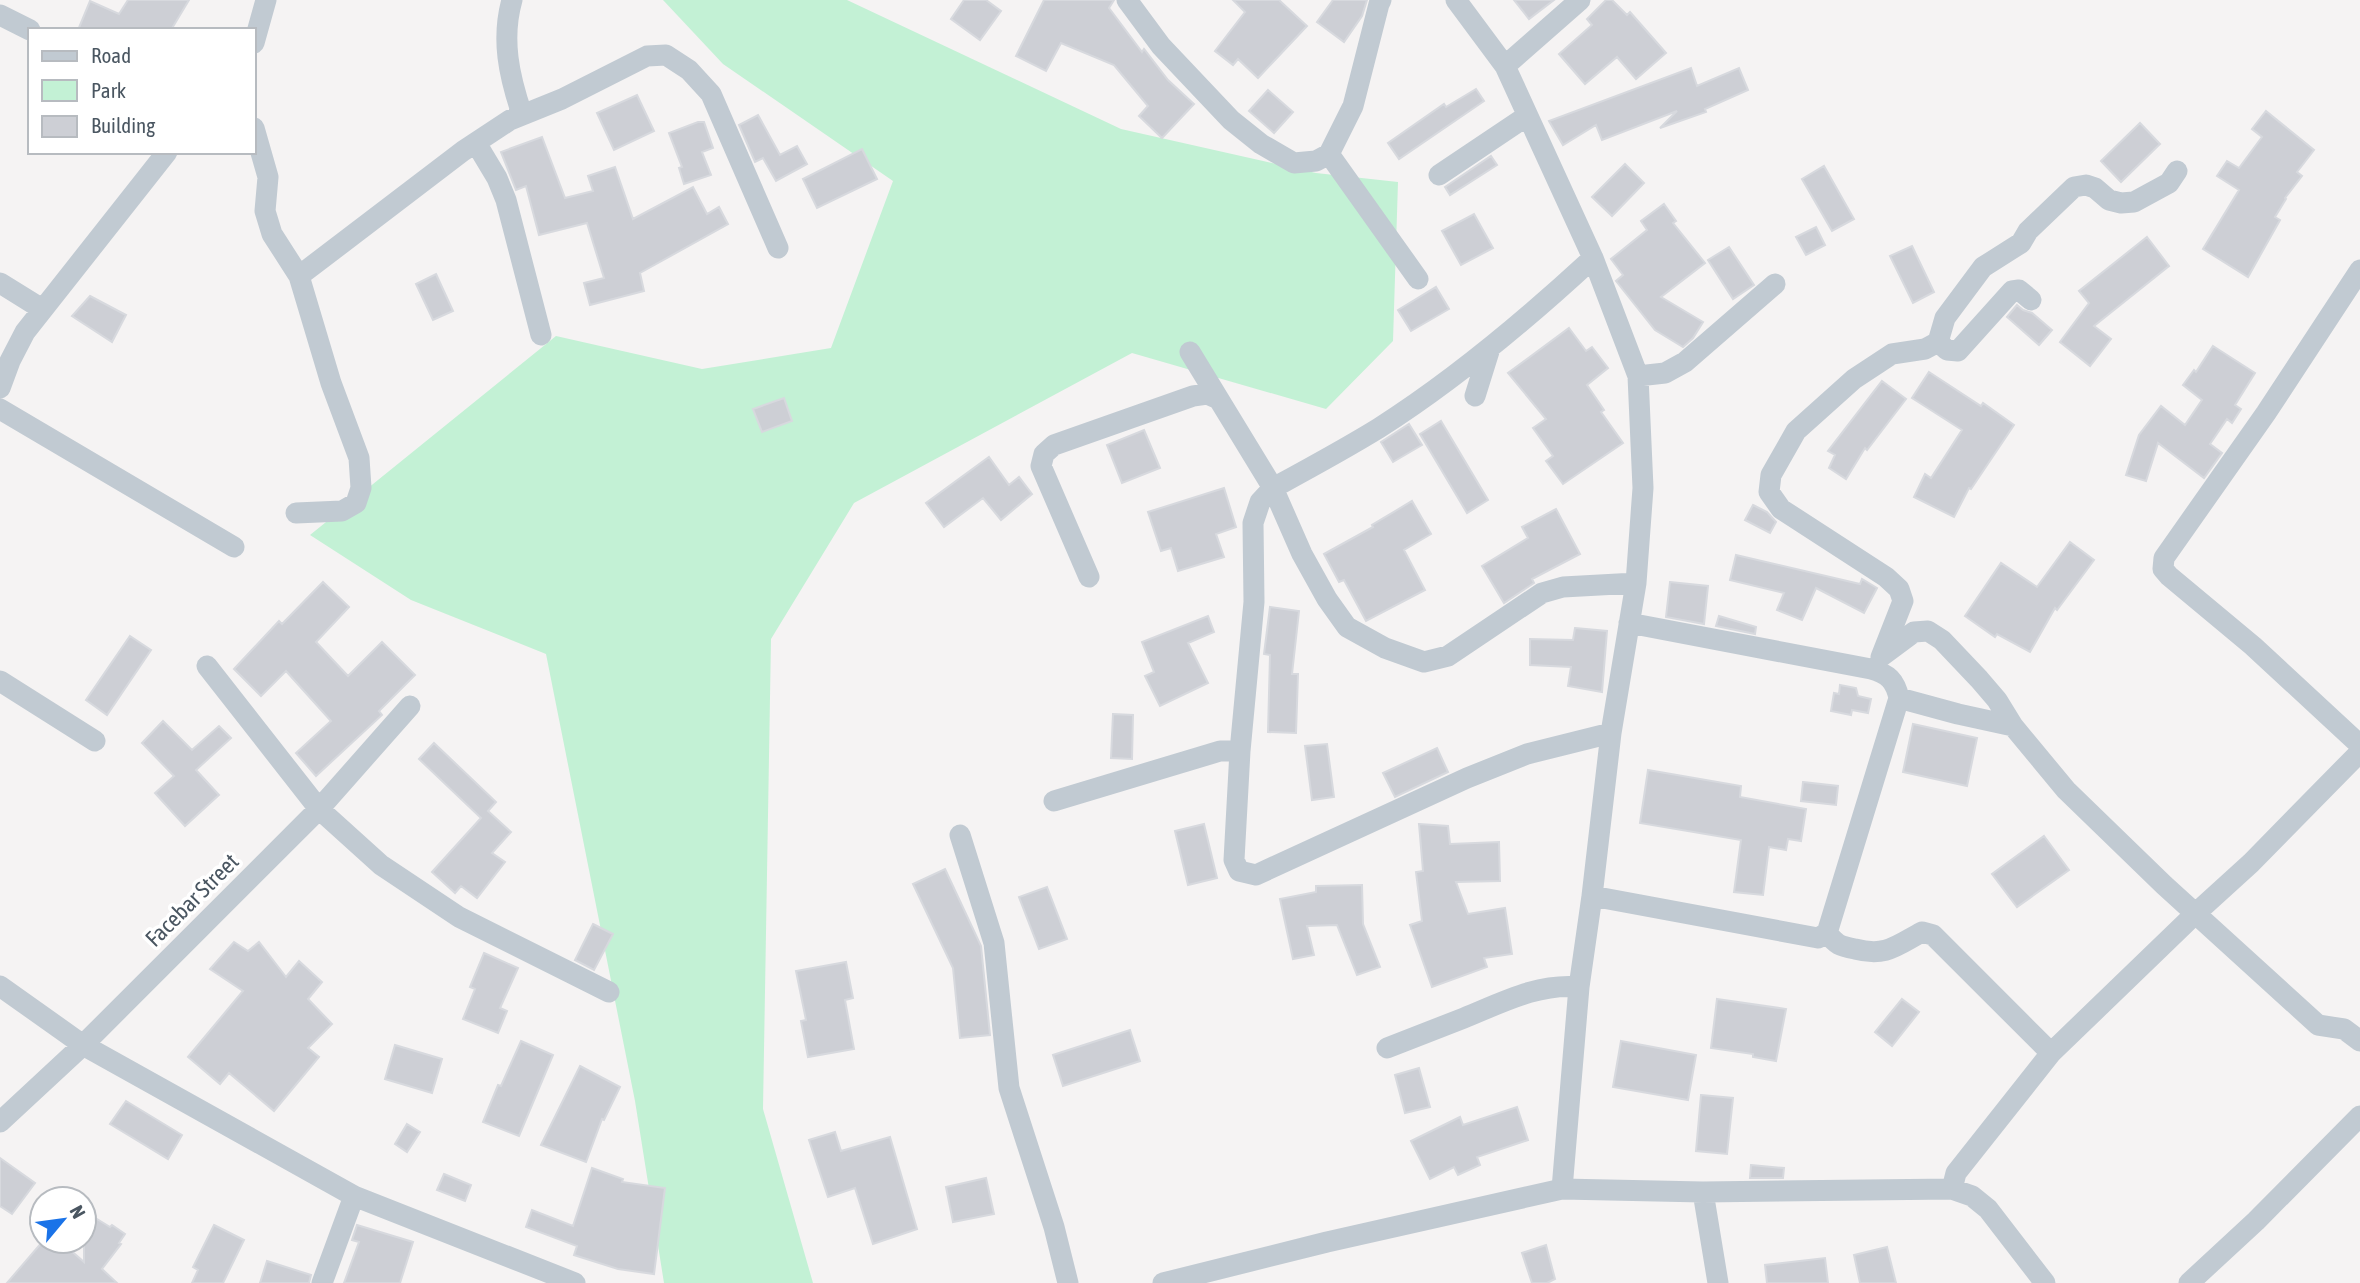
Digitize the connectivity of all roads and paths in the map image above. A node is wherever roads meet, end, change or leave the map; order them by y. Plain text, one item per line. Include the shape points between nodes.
1 (266, 0) edge
2 (512, 0) edge
3 (1127, 0) edge
4 (1381, 0) edge
5 (1455, 0) edge
6 (1580, 0) edge
7 (0, 15) edge
8 (28, 29) edge
9 (256, 36) edge
10 (1505, 66) junction
11 (522, 114) junction
12 (1527, 116) junction
13 (256, 135) edge
14 (476, 143) junction
15 (165, 154) edge
16 (1329, 155) junction
17 (2177, 171) dead end
18 (1439, 176) dead end
19 (778, 248) dead end
20 (1593, 258) junction
21 (2360, 270) edge
22 (299, 276) junction
23 (1418, 279) dead end
24 (0, 283) edge
25 (1775, 284) dead end
26 (2031, 300) dead end
27 (42, 309) junction
28 (541, 335) dead end
29 (1938, 342) junction
30 (1490, 348) junction
31 (1190, 352) dead end
32 (1638, 376) junction
33 (0, 388) edge
34 (1475, 396) dead end
35 (1216, 398) junction
36 (0, 409) edge
37 (1273, 488) junction
38 (296, 513) dead end
39 (234, 547) dead end
40 (1089, 577) dead end
41 (1636, 583) junction
42 (1629, 623) junction
43 (1876, 663) junction
44 (207, 666) dead end
45 (0, 681) edge
46 (1899, 698) junction
47 (410, 706) dead end
48 (2013, 726) junction
49 (1611, 733) junction
50 (95, 741) dead end
51 (2360, 745) edge
52 (1240, 751) junction
53 (2360, 752) edge
54 (1054, 801) dead end
55 (319, 809) junction
56 (960, 835) dead end
57 (1592, 896) junction
58 (2196, 913) junction
59 (1827, 933) junction
60 (0, 986) edge
61 (1579, 987) junction
62 (609, 992) dead end
63 (2360, 1041) edge
64 (83, 1045) junction
65 (1387, 1048) dead end
66 (2051, 1053) junction
67 (2360, 1116) edge
68 (0, 1122) edge
69 (1562, 1189) junction
70 (1952, 1189) junction
71 (1703, 1192) junction
72 (354, 1196) junction
73 (322, 1283) edge
74 (575, 1283) edge
75 (1068, 1283) edge
76 (1163, 1283) edge
77 (1718, 1283) edge
78 (2045, 1283) edge
79 (2189, 1283) edge

1 - 9 street
2 - 11 street via 507,55
3 - 16 street via 1161,46 1231,120 1261,144 1294,163
4 - 16 street via 1353,106
5 - 10 street
6 - 10 street
7 - 8 street
10 - 12 street
11 - 14 street
11 - 19 street via 647,56 666,55 689,70 711,94
12 - 18 street
12 - 20 street
13 - 22 street via 268,177 265,211 272,234
14 - 22 street
14 - 28 street via 506,200
15 - 27 street
16 - 23 street
17 - 29 street via 2169,183 2134,202 2109,200 2086,185 2074,187 2021,243 1983,267 1945,318
20 - 30 street
20 - 32 street
21 - 51 street via 2164,558 2163,569
22 - 38 street via 359,458 361,488 356,502 342,511
24 - 27 street
25 - 32 street via 1685,362 1665,373
26 - 29 street via 2019,290 2012,291 1958,351 1947,351
27 - 33 street via 25,332
29 - 43 street via 1892,354 1854,379 1796,431 1770,475 1769,492 1781,509 1899,589 1903,601
30 - 34 street
30 - 37 street via 1380,427
31 - 35 street
32 - 41 street via 1643,488
35 - 37 street
35 - 40 street via 1193,396 1054,445 1044,454 1041,466
36 - 39 street
37 - 41 street via 1308,565 1347,627 1424,662 1448,656 1542,593 1563,587
37 - 52 street via 1260,502 1253,523 1254,602
41 - 42 street
42 - 43 street
42 - 49 street
43 - 46 street via 1896,684
43 - 48 street via 1914,632 1928,631 1979,679
44 - 55 street
45 - 50 street
46 - 48 street
46 - 59 street
47 - 55 street, Facebar Street
48 - 58 street via 2066,790
49 - 52 street via 1527,754 1256,875 1239,871 1234,860
49 - 57 street
52 - 54 street via 1220,751
53 - 58 street
55 - 62 street via 381,864 459,917
55 - 64 street, Facebar Street
56 - 75 street via 995,943 1009,1088
57 - 59 street via 1818,937
57 - 61 street
58 - 63 street via 2318,1025 2344,1029
58 - 66 street
59 - 66 street via 1838,945 1881,953 1922,932 1933,935
60 - 64 street
61 - 65 street via 1540,989
61 - 69 street
64 - 68 street, Facebar Street
64 - 72 street
66 - 70 street via 1956,1173
67 - 79 street
69 - 71 street
69 - 76 street
70 - 71 street
70 - 78 street via 1972,1196 1988,1209
71 - 77 street
72 - 73 street
72 - 74 street

